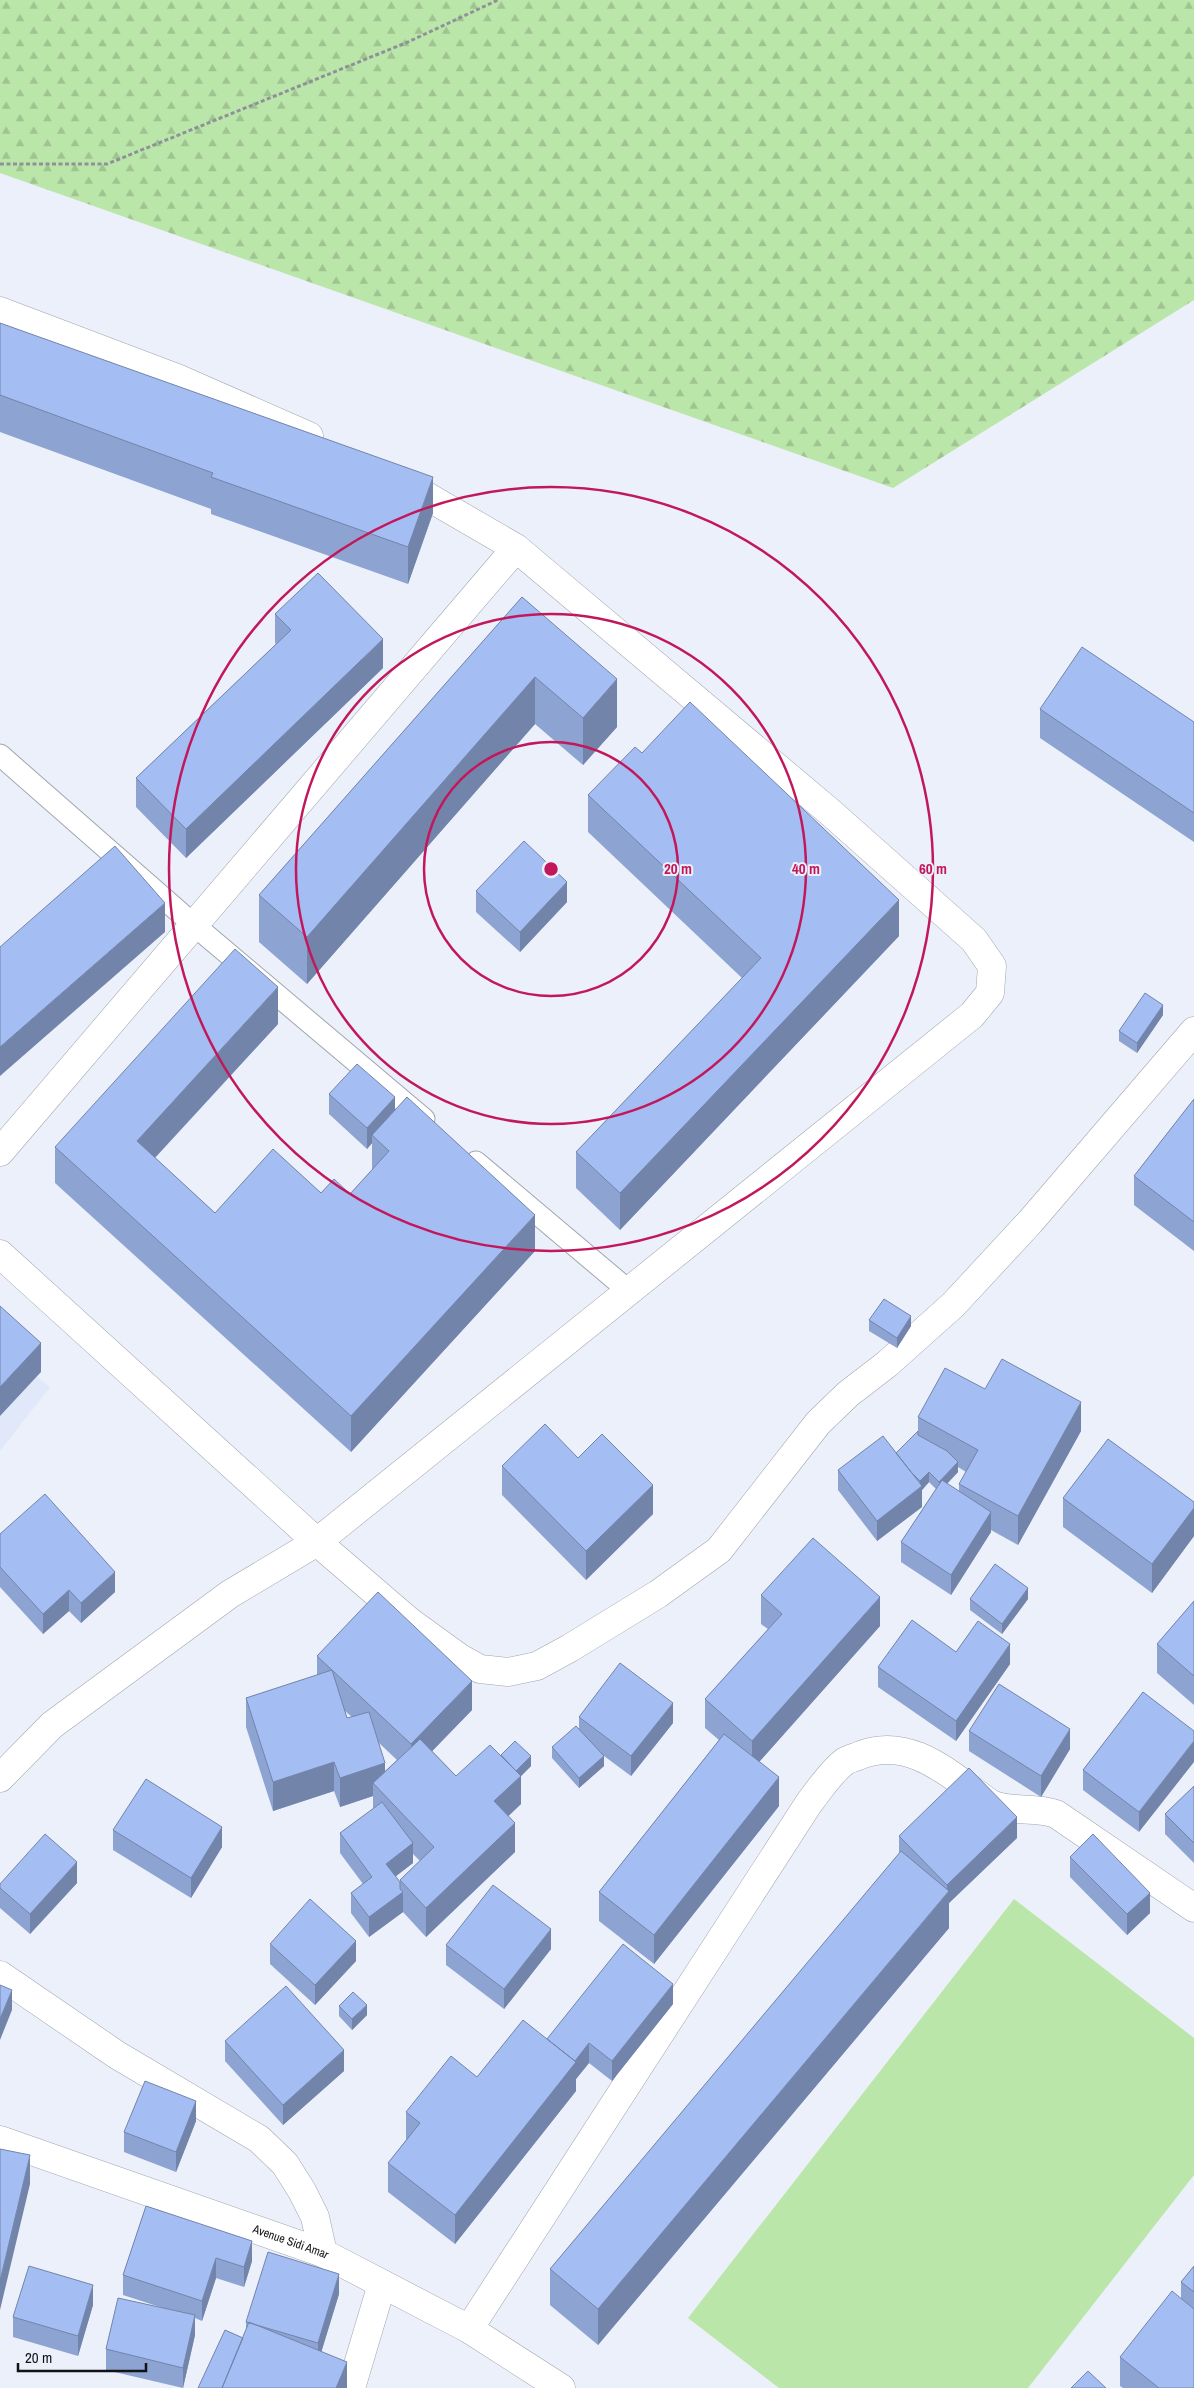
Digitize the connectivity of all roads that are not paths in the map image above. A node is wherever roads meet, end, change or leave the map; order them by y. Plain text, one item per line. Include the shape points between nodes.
1 (0, 311) edge
2 (331, 446) edge
3 (375, 467) edge
4 (516, 548) junction
5 (0, 755) edge
6 (194, 925) junction
7 (1194, 1031) edge
8 (438, 1130) edge
9 (461, 1150) edge
10 (0, 1152) edge
11 (0, 1254) edge
12 (629, 1291) junction
13 (317, 1542) junction
14 (0, 1778) edge
15 (1194, 1908) edge
16 (0, 1975) edge
17 (0, 2140) edge
18 (324, 2253) junction
19 (382, 2284) junction
20 (469, 2329) junction
21 (351, 2388) edge
22 (561, 2388) edge

1 - 2 street via 177,378
3 - 4 street
4 - 6 street
4 - 12 street via 830,812 974,940 992,966 990,993 972,1015
5 - 6 lane
6 - 8 lane
6 - 10 street
7 - 13 street via 1030,1222 953,1305 818,1423 719,1550 658,1594 570,1648 537,1666 508,1672 480,1669 409,1621
9 - 12 lane
11 - 13 street
12 - 13 street
13 - 14 street via 230,1594 52,1725
15 - 20 street via 1056,1814 1040,1809 1000,1808 930,1761 908,1751 866,1752 844,1762 809,1803
16 - 18 street via 117,2055 259,2139 285,2164 302,2191 316,2217
17 - 18 street, Avenue Sidi Amar
18 - 19 street, Avenue Sidi Amar
19 - 20 street, Avenue Sidi Amar
19 - 21 street
20 - 22 street, Avenue Sidi Amar

